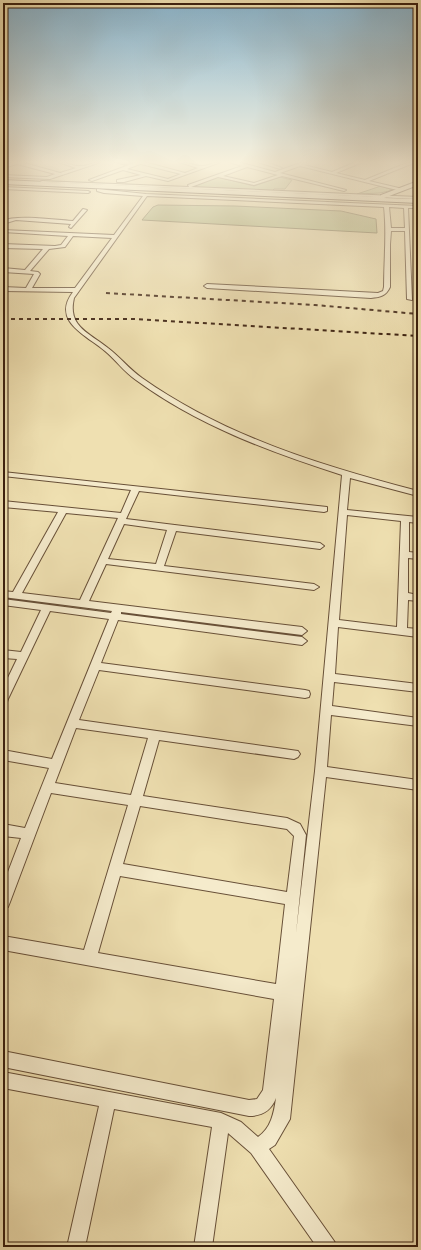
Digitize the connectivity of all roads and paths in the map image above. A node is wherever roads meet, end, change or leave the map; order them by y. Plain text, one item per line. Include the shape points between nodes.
1 (35, 220) edge
2 (76, 220) edge
3 (127, 220) edge
4 (388, 220) edge
5 (407, 220) edge
6 (74, 223) junction
7 (389, 228) junction
8 (407, 230) junction
9 (3, 231) edge
10 (65, 235) junction
11 (71, 235) junction
12 (115, 237) junction
13 (5, 246) edge
14 (47, 248) junction
15 (3, 250) edge
16 (3, 270) edge
17 (27, 272) junction
18 (207, 286) dead end
19 (3, 289) edge
20 (28, 290) junction
21 (77, 290) junction
22 (410, 299) dead end
23 (3, 474) edge
24 (346, 475) junction
25 (136, 488) junction
26 (418, 494) edge
27 (4, 505) edge
28 (324, 509) dead end
29 (63, 510) junction
30 (343, 512) junction
31 (405, 518) junction
32 (122, 519) junction
33 (418, 520) edge
34 (172, 528) junction
35 (320, 546) dead end
36 (404, 555) junction
37 (418, 556) edge
38 (103, 560) junction
39 (159, 568) junction
40 (314, 587) dead end
41 (3, 594) edge
42 (16, 596) junction
43 (403, 596) junction
44 (418, 598) edge
45 (3, 602) edge
46 (83, 604) junction
47 (47, 608) junction
48 (117, 612) junction
49 (333, 623) junction
50 (402, 631) junction
51 (418, 633) edge
52 (302, 636) dead end
53 (3, 654) edge
54 (24, 656) junction
55 (95, 666) junction
56 (329, 677) junction
57 (418, 688) edge
58 (305, 694) dead end
59 (3, 699) edge
60 (326, 710) junction
61 (72, 722) junction
62 (418, 722) edge
63 (154, 734) junction
64 (294, 754) dead end
65 (3, 755) edge
66 (56, 764) junction
67 (322, 771) junction
68 (418, 785) edge
69 (46, 786) junction
70 (136, 800) junction
71 (3, 830) edge
72 (29, 834) junction
73 (116, 869) junction
74 (292, 899) junction
75 (3, 902) edge
76 (3, 943) edge
77 (89, 958) junction
78 (282, 993) junction
79 (3, 1059) edge
80 (3, 1080) edge
81 (108, 1101) junction
82 (221, 1121) junction
83 (256, 1147) junction
84 (76, 1247) edge
85 (203, 1247) edge
86 (328, 1247) edge

1 - 6 street
2 - 6 street
3 - 12 street
4 - 7 street
5 - 8 street
6 - 10 street
7 - 8 street
7 - 18 street via 386,244 386,287 385,292 379,295
8 - 22 street
9 - 10 street
10 - 11 street
11 - 12 street
11 - 14 street via 62,247
12 - 21 street
13 - 14 street
13 - 15 street
14 - 17 street
16 - 17 street
17 - 20 street via 37,274
19 - 20 street
20 - 21 street
21 - 24 street via 71,298 68,310 76,328 107,350 140,380 235,433
23 - 25 street
24 - 26 street
24 - 30 street
25 - 28 street
25 - 32 street
27 - 29 street
29 - 32 street
29 - 42 street
30 - 31 street
30 - 49 street
31 - 33 street
31 - 36 street
32 - 34 street
32 - 38 street
34 - 35 street
34 - 39 street
36 - 37 street
36 - 43 street
38 - 39 street
38 - 46 street
39 - 40 street
41 - 42 street
42 - 46 street
43 - 44 street
43 - 50 street
45 - 47 street
46 - 48 street
47 - 48 street
47 - 54 street
48 - 52 street
48 - 55 street
49 - 50 street
49 - 56 street
50 - 51 street
53 - 54 street
54 - 59 street
55 - 58 street
55 - 61 street
56 - 57 street
56 - 60 street
60 - 62 street
60 - 67 street
61 - 63 street
61 - 66 street
63 - 64 street
63 - 70 street
65 - 66 street
66 - 69 street
67 - 68 street
67 - 83 street via 282,1119 269,1139
69 - 70 street
69 - 72 street
70 - 73 street
70 - 74 street via 291,824 297,828 300,835
71 - 72 street
72 - 75 street
73 - 74 street
73 - 77 street
74 - 78 street
76 - 77 street
77 - 78 street
78 - 79 street via 269,1099 264,1105 256,1108
80 - 81 street
81 - 82 street
81 - 84 street
82 - 83 street via 235,1128
82 - 85 street
83 - 86 street

